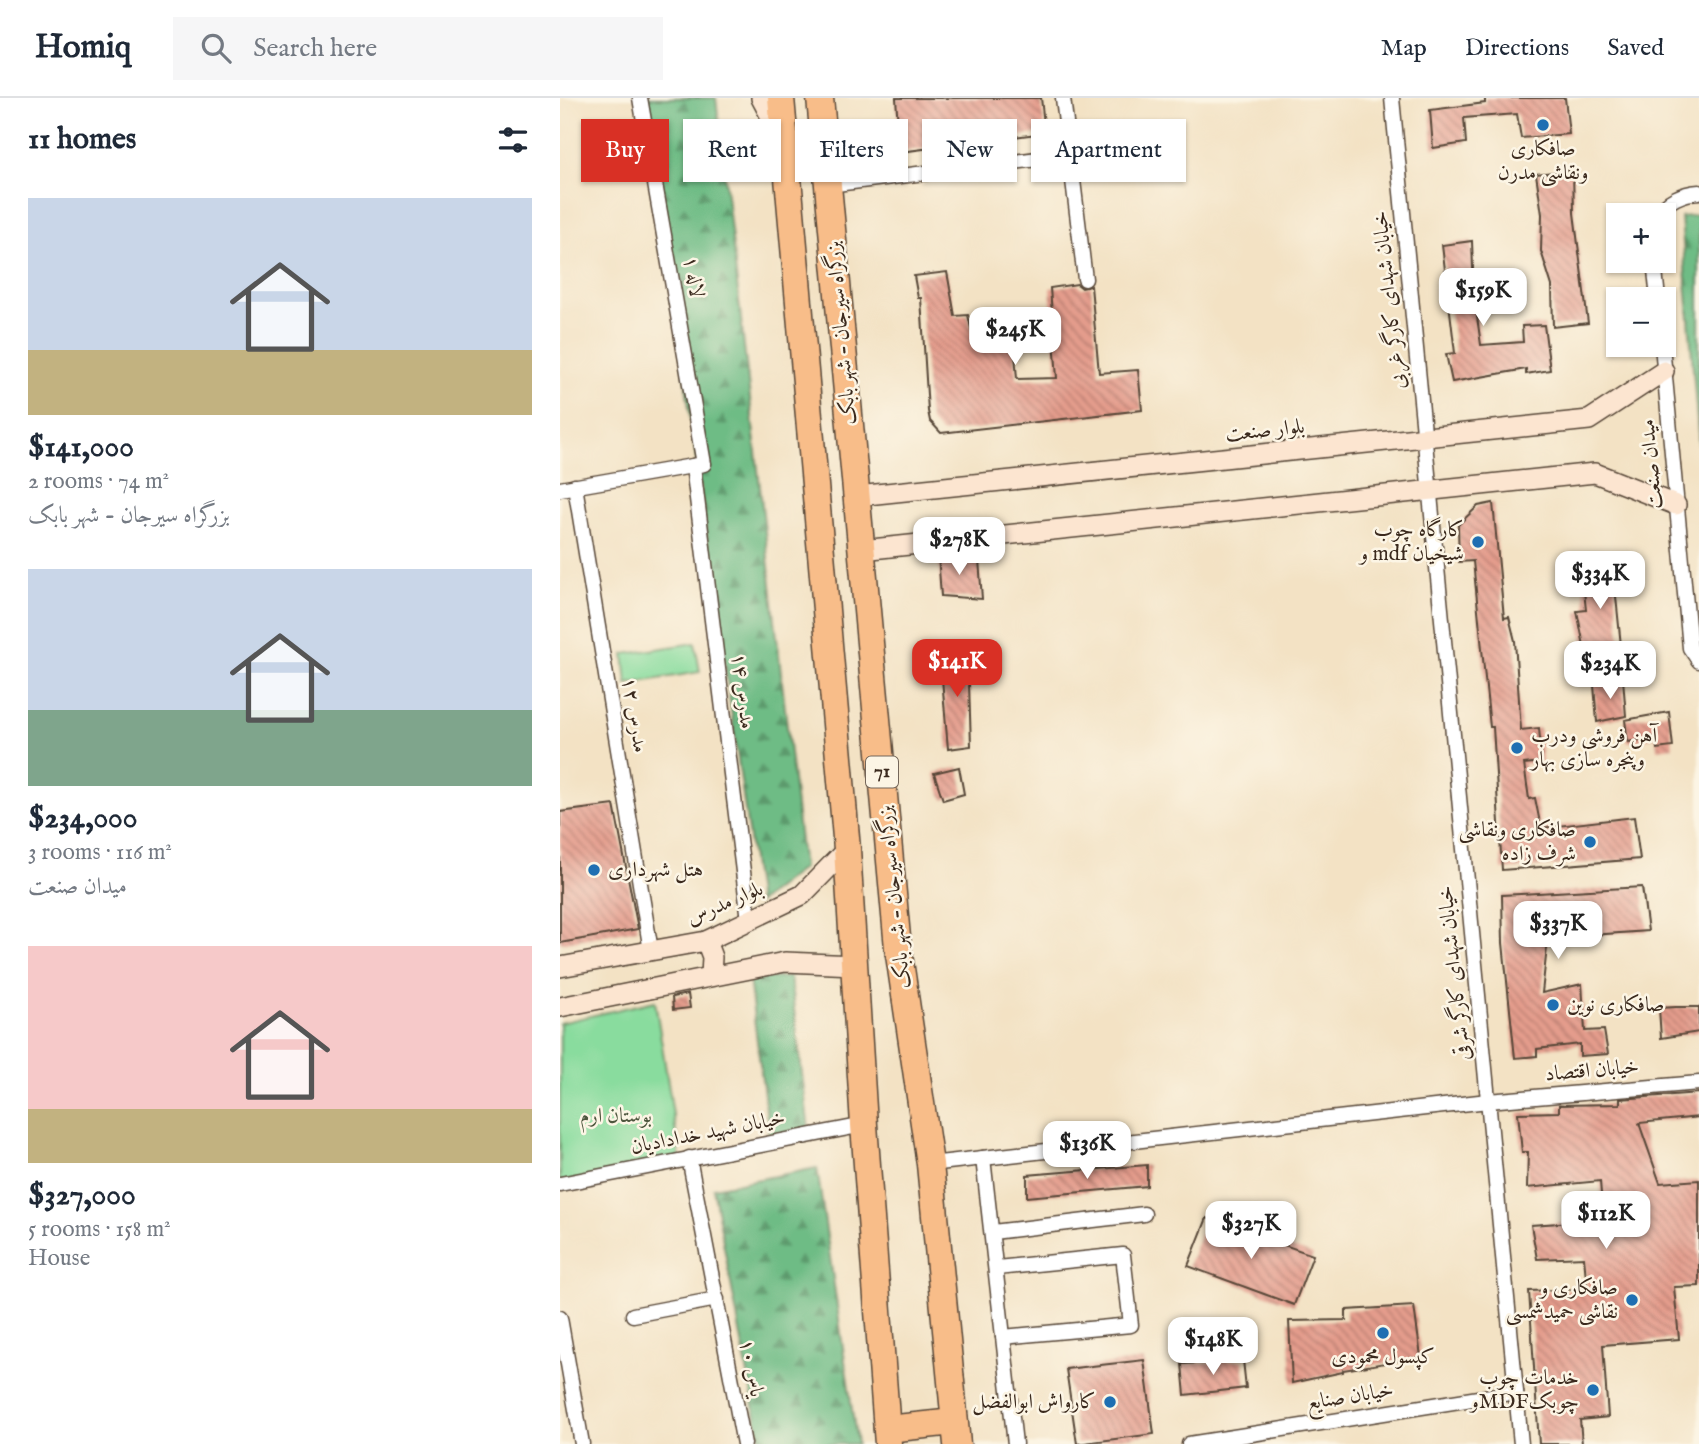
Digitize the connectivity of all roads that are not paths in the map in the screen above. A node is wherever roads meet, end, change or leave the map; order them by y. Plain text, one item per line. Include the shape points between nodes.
1 (640, 98) edge
2 (761, 98) edge
3 (781, 98) edge
4 (820, 98) edge
5 (1063, 98) edge
6 (1392, 98) edge
7 (1066, 119) edge
8 (785, 143) junction
9 (1031, 160) edge
10 (1073, 182) edge
11 (828, 185) junction
12 (1699, 192) edge
13 (1670, 203) edge
14 (1085, 279) dead end
15 (1663, 357) edge
16 (1664, 372) junction
17 (1424, 438) junction
18 (698, 465) junction
19 (567, 488) edge
20 (1430, 494) junction
21 (857, 496) junction
22 (1676, 505) junction
23 (862, 550) junction
24 (1699, 661) edge
25 (847, 849) junction
26 (749, 920) junction
27 (706, 941) junction
28 (651, 951) junction
29 (855, 965) junction
30 (560, 967) edge
31 (711, 976) junction
32 (560, 1007) edge
33 (1699, 1083) edge
34 (1488, 1101) junction
35 (864, 1125) junction
36 (689, 1157) junction
37 (983, 1158) junction
38 (929, 1164) junction
39 (560, 1184) edge
40 (1144, 1213) dead end
41 (993, 1232) junction
42 (997, 1268) junction
43 (716, 1299) junction
44 (633, 1315) dead end
45 (560, 1318) edge
46 (1003, 1337) junction
47 (1516, 1392) junction
48 (956, 1433) edge
49 (888, 1436) edge
50 (582, 1444) edge
51 (744, 1444) edge
52 (1015, 1444) edge
53 (1189, 1444) edge
54 (1521, 1444) edge

1 - 18 street, لاله ۱
2 - 8 street
3 - 8 highway, بزرگراه سیرجان - شهر بابک / 71
4 - 11 highway, بزرگراه سیرجان - شهر بابک / 71
5 - 7 street
6 - 17 street, خیابان شهدای کارگر غربی
8 - 25 highway, بزرگراه سیرجان - شهر بابک / 71
9 - 11 street
10 - 14 street
11 - 21 highway, بزرگراه سیرجان - شهر بابک / 71
12 - 13 street via 1683,193
15 - 16 street, میدان صنعت
16 - 17 street, بلوار صنعت via 1589,420
16 - 22 street, میدان صنعت
17 - 20 street, خیابان شهدای کارگر غربی
17 - 21 street, بلوار صنعت
18 - 19 street
18 - 26 street, مدرس ۱۴
19 - 28 street, مدرس ۱۲
20 - 22 street via 1595,473
20 - 23 street
20 - 34 street, خیابان شهدای کارگر شرقی
21 - 23 highway, بزرگراه سیرجان - شهر بابک / 71
22 - 24 street, میدان صنعت via 1690,648
23 - 38 highway, بزرگراه سیرجان - شهر بابک / 71 via 898,948
25 - 26 street, بلوار مدرس via 803,895
25 - 29 highway, بزرگراه سیرجان - شهر بابک / 71
26 - 27 street, بلوار مدرس
27 - 28 street, بلوار مدرس
27 - 31 street via 712,957
28 - 30 street, بلوار مدرس
29 - 31 street via 785,962
29 - 35 highway, بزرگراه سیرجان - شهر بابک / 71
31 - 32 street
33 - 34 street, خیابان اقتصاد
34 - 37 street, خیابان اقتصاد
34 - 47 street, خیابان شهدای کارگر شرقی
35 - 36 street, خیابان شهید خدادادیان
35 - 49 highway, بزرگراه سیرجان - شهر بابک / 71
36 - 39 street, خیابان شهید خدادادیان
36 - 43 street, یاس ۱۰
37 - 38 street, خیابان اقتصاد
37 - 41 street
38 - 48 highway, بزرگراه سیرجان - شهر بابک / 71
40 - 41 street
41 - 42 street
42 - 46 street
42 - 46 street via 1123,1255 1131,1325
43 - 44 street
43 - 51 street, یاس ۱۰
45 - 50 street
46 - 52 street
47 - 53 street, خیابان صنایع
47 - 54 street, خیابان شهدای کارگر شرقی
48 - 49 highway

